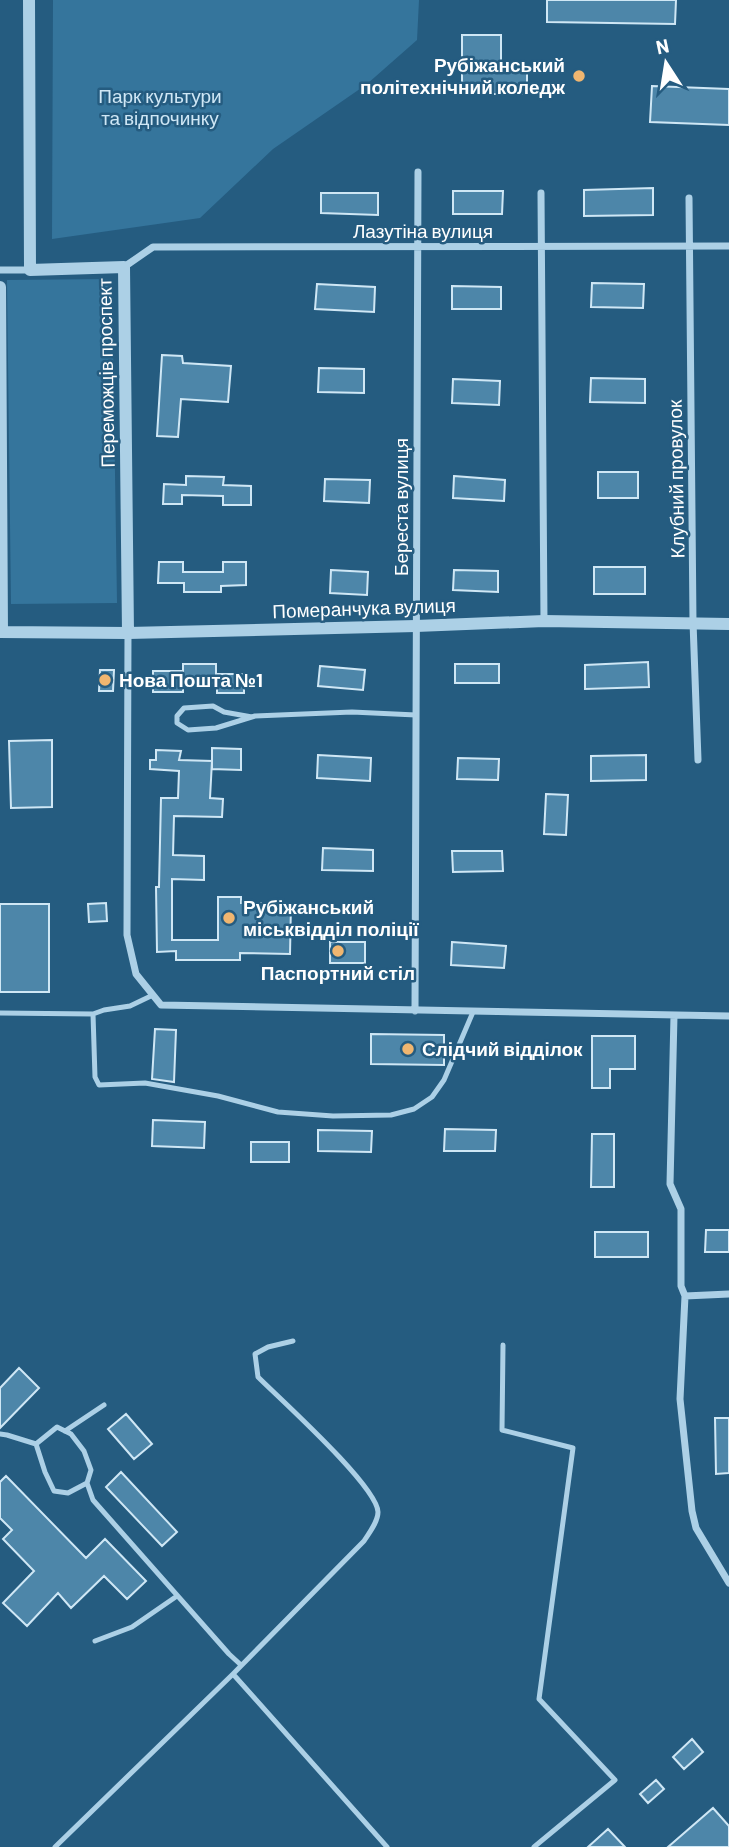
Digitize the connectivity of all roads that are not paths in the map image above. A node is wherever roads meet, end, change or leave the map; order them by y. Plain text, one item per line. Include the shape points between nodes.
1 (29, 0) edge
2 (418, 172) dead end
3 (541, 193) dead end
4 (689, 198) dead end
5 (689, 246) junction
6 (729, 246) edge
7 (418, 247) junction
8 (542, 247) junction
9 (124, 267) junction
10 (0, 270) edge
11 (30, 270) junction
12 (0, 287) edge
13 (1, 412) edge
14 (544, 621) junction
15 (693, 622) junction
16 (729, 624) edge
17 (416, 626) junction
18 (1, 632) edge
19 (128, 633) junction
20 (416, 715) junction
21 (253, 717) junction
22 (698, 760) dead end
23 (153, 995) junction
24 (415, 1011) junction
25 (473, 1012) junction
26 (0, 1013) edge
27 (93, 1014) junction
28 (674, 1016) junction
29 (729, 1016) edge
30 (729, 1294) edge
31 (685, 1296) junction
32 (293, 1341) dead end
33 (503, 1345) dead end
34 (104, 1405) dead end
35 (65, 1431) junction
36 (0, 1434) edge
37 (36, 1444) junction
38 (87, 1483) junction
39 (729, 1583) edge
40 (177, 1595) junction
41 (95, 1641) dead end
42 (242, 1665) junction
43 (233, 1674) junction
44 (55, 1847) edge
45 (387, 1847) edge
46 (534, 1847) edge

1 - 11 street
2 - 7 street, Береста вулиця
3 - 8 street
4 - 5 street, Клубний провулок
5 - 6 street, Лазутіна вулиця
5 - 8 street, Лазутіна вулиця
5 - 15 street, Клубний провулок
7 - 8 street, Лазутіна вулиця
7 - 9 street, Лазутіна вулиця via 153,247
7 - 17 street, Береста вулиця
8 - 14 street
9 - 11 street, Переможців проспект
9 - 19 street, Переможців проспект
10 - 11 street
12 - 13 street
13 - 18 street
14 - 15 street, Померанчука вулиця
14 - 17 street, Померанчука вулиця
15 - 16 street, Померанчука вулиця
15 - 22 street, Клубний провулок
17 - 19 street, Померанчука вулиця
17 - 20 street, Береста вулиця
18 - 19 street, Померанчука вулиця
19 - 23 street via 127,935 136,974
20 - 21 lane via 352,712
20 - 24 street, Береста вулиця
21 - 21 lane via 216,728 188,730 177,723 184,708 213,706
23 - 24 street via 161,1005
23 - 27 lane via 130,1006
24 - 25 street
25 - 27 lane via 432,1097 414,1109 391,1115 333,1116 278,1112 145,1083 99,1085 94,1077
25 - 28 street
26 - 27 lane
28 - 29 street
28 - 31 street via 670,1184 681,1209 681,1286
30 - 31 street
31 - 39 street via 680,1399 692,1511 696,1528
32 - 42 lane via 256,1354 258,1377 357,1476 378,1512 363,1541
33 - 46 lane via 502,1430 573,1448 539,1699 615,1780
34 - 35 lane
35 - 37 lane via 57,1427
35 - 38 lane via 84,1451 91,1470
36 - 37 lane
37 - 38 lane via 54,1491 68,1493
38 - 40 lane via 93,1500
40 - 41 lane via 132,1627
40 - 42 lane
42 - 43 lane
43 - 44 lane
43 - 45 lane

